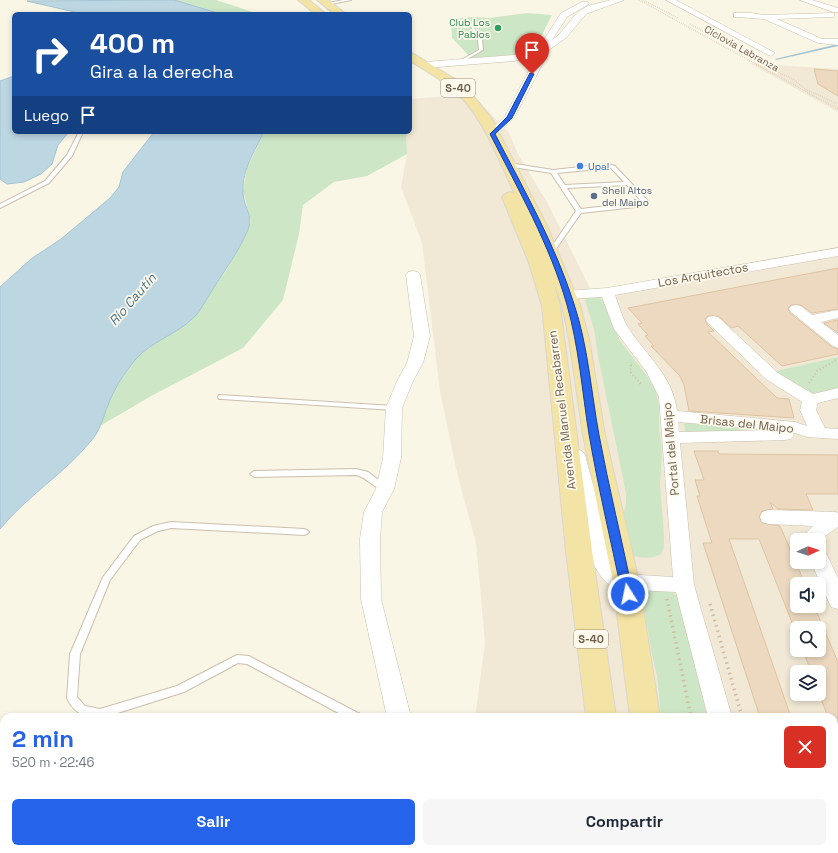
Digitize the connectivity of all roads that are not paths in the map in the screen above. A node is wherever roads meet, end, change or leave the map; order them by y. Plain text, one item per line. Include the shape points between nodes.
1 (302, 0) edge
2 (350, 0) edge
3 (600, 0) edge
4 (620, 0) edge
5 (670, 0) edge
6 (804, 0) edge
7 (818, 0) edge
8 (324, 2) edge
9 (838, 6) edge
10 (318, 12) edge
11 (338, 12) edge
12 (836, 13) edge
13 (737, 16) dead end
14 (764, 17) junction
15 (470, 24) dead end
16 (784, 27) junction
17 (838, 42) edge
18 (539, 53) junction
19 (771, 53) dead end
20 (514, 58) junction
21 (462, 61) junction
22 (412, 63) edge
23 (538, 63) junction
24 (412, 65) edge
25 (425, 65) junction
26 (509, 118) junction
27 (476, 124) junction
28 (80, 134) edge
29 (509, 165) junction
30 (553, 172) junction
31 (629, 183) junction
32 (564, 187) junction
33 (0, 206) edge
34 (579, 211) junction
35 (551, 252) junction
36 (838, 252) edge
37 (413, 275) dead end
38 (607, 292) junction
39 (567, 295) junction
40 (796, 309) dead end
41 (838, 314) edge
42 (713, 320) dead end
43 (810, 320) junction
44 (838, 343) edge
45 (838, 393) edge
46 (222, 397) dead end
47 (808, 402) junction
48 (394, 408) junction
49 (670, 416) junction
50 (563, 420) junction
51 (812, 432) junction
52 (838, 434) edge
53 (670, 438) junction
54 (254, 474) dead end
55 (385, 489) junction
56 (769, 517) dead end
57 (836, 519) edge
58 (304, 532) dead end
59 (817, 533) edge
60 (824, 569) edge
61 (620, 576) junction
62 (677, 581) junction
63 (585, 596) junction
64 (838, 601) edge
65 (96, 713) edge
66 (103, 713) edge
67 (348, 713) edge
68 (398, 713) edge
69 (600, 713) edge
70 (644, 713) edge
71 (719, 713) edge

1 - 10 main road
2 - 8 lane
3 - 18 street via 564,15
4 - 18 street via 583,12 563,36
5 - 19 street
6 - 12 street
7 - 9 street
8 - 11 main road
12 - 14 street
12 - 16 street
13 - 14 street
14 - 16 street
15 - 21 lane via 480,40 481,50
16 - 17 street via 821,41
18 - 20 street
18 - 23 street
20 - 21 street
20 - 23 street
21 - 25 street
22 - 25 main road
23 - 26 street
24 - 27 main road, S-40 via 452,98
25 - 27 main road, S-40 via 462,91
26 - 27 street
26 - 27 street
27 - 29 main road, Avenida Manuel Recabarren / S-40
27 - 50 main road, Avenida Manuel Recabarren / S-40 via 507,188 538,263 550,306
28 - 33 lane via 69,156 47,182
29 - 30 lane
29 - 35 main road, Avenida Manuel Recabarren / S-40
30 - 31 lane via 608,166 613,167
30 - 32 lane
31 - 32 lane
31 - 34 lane via 646,203
32 - 34 lane
34 - 35 lane
35 - 39 main road, Avenida Manuel Recabarren / S-40
36 - 38 street, Los Arquitectos
37 - 48 street via 422,336 415,363
38 - 39 street, Los Arquitectos
38 - 49 street, Portal del Maipo via 622,329 654,370 667,397
39 - 61 main road, Avenida Manuel Recabarren / S-40 via 579,339
40 - 43 street
41 - 43 street
42 - 47 street via 772,376
43 - 44 street
45 - 47 street
46 - 48 lane
47 - 51 street, Brisas del Maipo
48 - 55 street via 392,458
49 - 51 street, Brisas del Maipo via 795,427
49 - 53 street, Portal del Maipo
50 - 61 street via 578,460 605,567
50 - 63 main road, Avenida Manuel Recabarren / S-40
51 - 52 street
51 - 53 street, Brisas del Maipo
53 - 62 street, Portal del Maipo
54 - 55 lane via 356,472 365,474
55 - 68 street via 373,512 370,539 371,599
56 - 57 street
57 - 59 street
58 - 65 lane via 171,525 156,528 137,538 106,579 76,654 72,698 82,710
60 - 64 street
61 - 62 street
61 - 63 street via 594,581
61 - 70 main road, Avenida Manuel Recabarren / S-40
62 - 71 street, Portal del Maipo
63 - 69 main road, Avenida Manuel Recabarren / S-40
66 - 67 lane via 180,689 237,659 249,660

